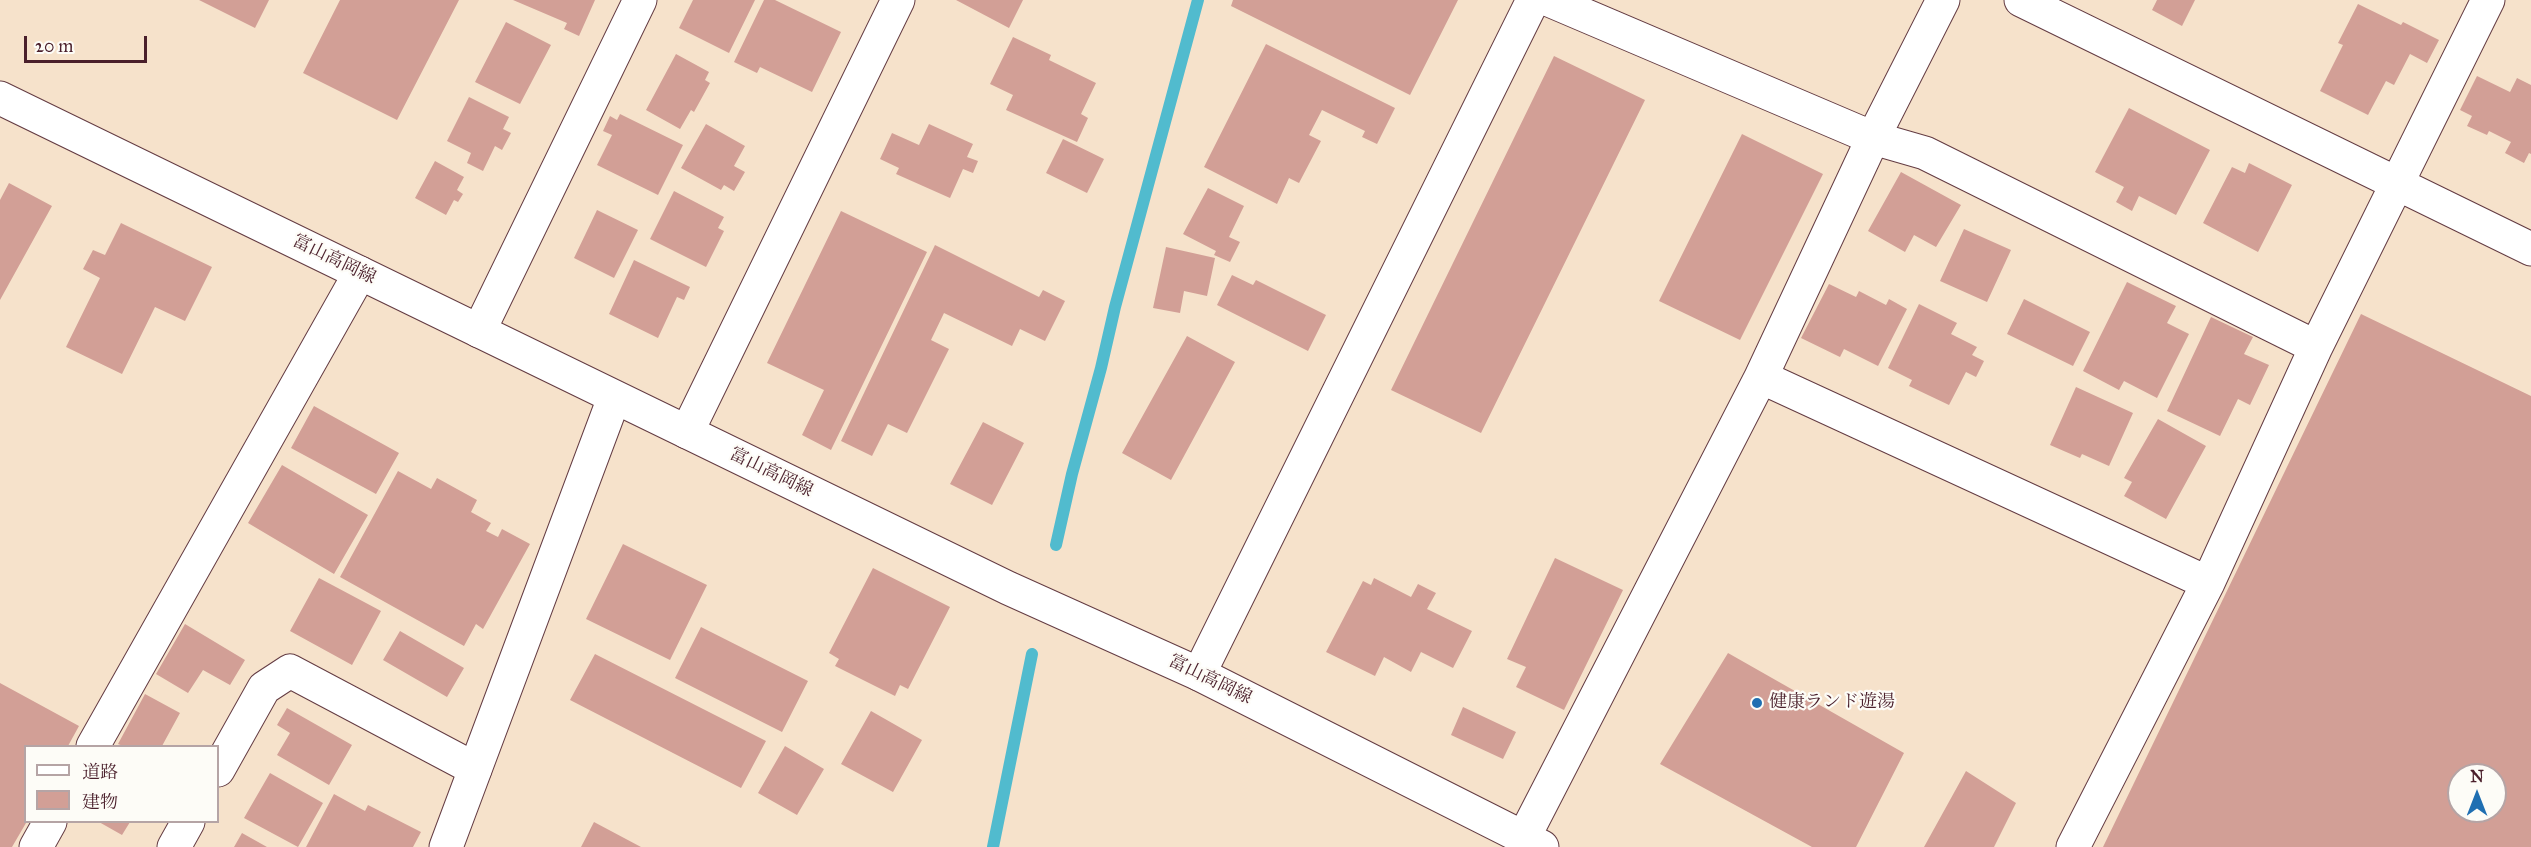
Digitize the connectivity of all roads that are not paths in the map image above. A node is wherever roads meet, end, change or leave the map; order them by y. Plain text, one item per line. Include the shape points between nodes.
1 (640, 0) edge
2 (898, 0) edge
3 (1533, 0) edge
4 (1550, 0) edge
5 (1943, 0) edge
6 (2021, 0) edge
7 (2488, 0) edge
8 (0, 98) edge
9 (1873, 138) junction
10 (2396, 184) junction
11 (2531, 249) edge
12 (360, 273) junction
13 (479, 332) junction
14 (2316, 347) junction
15 (1761, 377) junction
16 (614, 398) junction
17 (687, 432) junction
18 (2208, 584) junction
19 (1199, 674) junction
20 (94, 745) edge
21 (219, 768) edge
22 (475, 769) junction
23 (49, 823) edge
24 (187, 823) edge
25 (1533, 842) edge
26 (36, 847) edge
27 (174, 847) edge
28 (446, 847) edge
29 (2073, 847) edge

1 - 13 street
2 - 17 street
3 - 19 street
4 - 9 street
5 - 9 street
6 - 10 street
7 - 10 street
8 - 12 street, 富山高岡線
9 - 14 street via 1925,153
9 - 15 street
10 - 11 street
10 - 14 street
12 - 13 street, 富山高岡線
12 - 20 street
13 - 16 street, 富山高岡線
14 - 18 street
15 - 18 street
15 - 25 street
16 - 17 street, 富山高岡線
16 - 22 street
17 - 19 street, 富山高岡線 via 1008,588
18 - 29 street
19 - 25 street, 富山高岡線
21 - 22 street via 264,688 290,671
22 - 28 street
23 - 26 street
24 - 27 street

